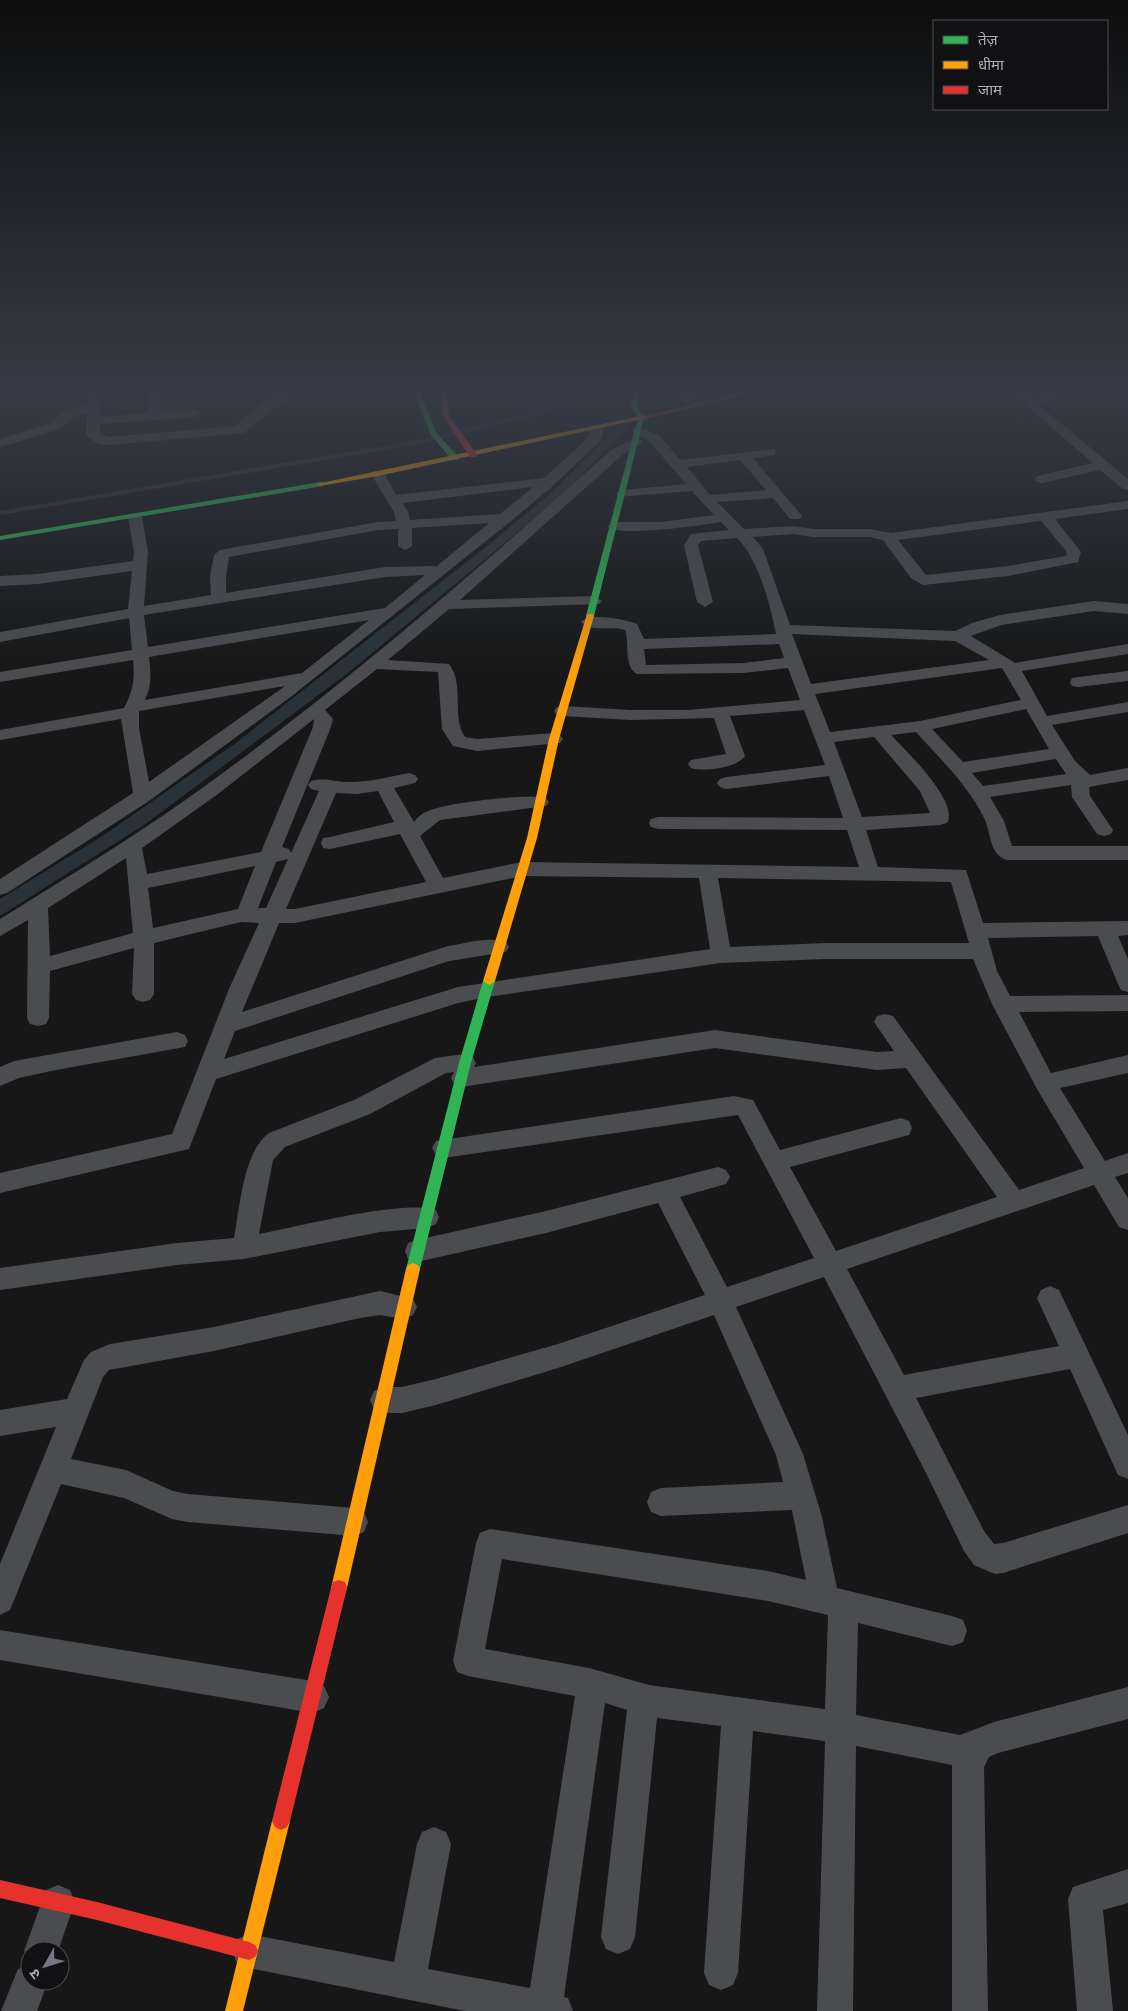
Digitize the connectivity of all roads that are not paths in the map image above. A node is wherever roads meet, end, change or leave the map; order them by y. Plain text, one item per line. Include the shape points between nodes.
1 (281, 484) edge
2 (322, 484) edge
3 (383, 484) edge
4 (526, 484) edge
5 (547, 484) edge
6 (582, 484) edge
7 (624, 484) edge
8 (693, 484) edge
9 (767, 484) edge
10 (701, 493) junction
11 (623, 494) junction
12 (775, 494) junction
13 (392, 500) junction
14 (1128, 505) edge
15 (795, 516) dead end
16 (1045, 516) junction
17 (135, 517) junction
18 (506, 518) junction
19 (724, 518) junction
20 (404, 524) junction
21 (614, 526) junction
22 (0, 530) edge
23 (739, 533) junction
24 (891, 537) junction
25 (0, 538) edge
26 (405, 546) dead end
27 (140, 565) junction
28 (442, 570) junction
29 (0, 581) edge
30 (218, 599) junction
31 (594, 602) junction
32 (705, 602) dead end
33 (446, 604) junction
34 (1128, 609) edge
35 (136, 612) junction
36 (391, 612) junction
37 (589, 622) junction
38 (784, 634) junction
39 (957, 636) junction
40 (0, 637) edge
41 (638, 644) junction
42 (1128, 648) edge
43 (141, 653) junction
44 (794, 662) junction
45 (372, 664) junction
46 (1008, 665) junction
47 (1128, 676) edge
48 (0, 677) edge
49 (307, 677) junction
50 (1078, 682) dead end
51 (807, 697) junction
52 (1031, 703) junction
53 (1128, 707) edge
54 (132, 709) junction
55 (314, 710) junction
56 (563, 710) junction
57 (720, 714) junction
58 (1041, 722) junction
59 (920, 726) junction
60 (878, 732) junction
61 (0, 736) edge
62 (823, 738) junction
63 (554, 739) junction
64 (1062, 753) junction
65 (697, 764) dead end
66 (836, 769) junction
67 (958, 769) junction
68 (1128, 774) edge
69 (1079, 778) junction
70 (409, 779) dead end
71 (726, 783) dead end
72 (327, 784) junction
73 (383, 784) junction
74 (302, 787) junction
75 (977, 794) junction
76 (143, 797) junction
77 (540, 802) junction
78 (658, 823) dead end
79 (853, 824) junction
80 (409, 830) junction
81 (1104, 830) dead end
82 (330, 843) dead end
83 (132, 846) junction
84 (301, 850) junction
85 (1128, 853) edge
86 (270, 856) junction
87 (522, 870) junction
88 (708, 874) junction
89 (871, 875) junction
90 (138, 882) junction
91 (438, 887) junction
92 (0, 888) edge
93 (38, 905) junction
94 (245, 915) junction
95 (272, 916) junction
96 (1105, 928) junction
97 (1128, 928) edge
98 (0, 929) edge
99 (974, 931) junction
100 (144, 938) junction
101 (499, 947) junction
102 (980, 951) junction
103 (721, 955) junction
104 (40, 966) junction
105 (1128, 984) edge
106 (487, 989) junction
107 (143, 994) dead end
108 (1128, 1003) edge
109 (1003, 1004) junction
110 (38, 1018) dead end
111 (885, 1022) dead end
112 (227, 1025) junction
113 (177, 1041) dead end
114 (911, 1059) junction
115 (1128, 1064) edge
116 (464, 1070) junction
117 (208, 1073) junction
118 (0, 1077) edge
119 (1045, 1083) junction
120 (901, 1128) dead end
121 (444, 1148) junction
122 (775, 1161) junction
123 (1128, 1163) edge
124 (1102, 1173) junction
125 (718, 1177) dead end
126 (0, 1182) edge
127 (665, 1192) junction
128 (1014, 1202) junction
129 (426, 1217) junction
130 (1128, 1219) edge
131 (244, 1248) junction
132 (417, 1251) junction
133 (830, 1263) junction
134 (0, 1279) edge
135 (1050, 1298) dead end
136 (720, 1300) junction
137 (404, 1307) junction
138 (1077, 1355) junction
139 (896, 1389) junction
140 (383, 1400) junction
141 (76, 1411) junction
142 (0, 1423) edge
143 (1128, 1465) edge
144 (52, 1469) junction
145 (802, 1495) junction
146 (662, 1502) dead end
147 (1128, 1519) edge
148 (354, 1522) junction
149 (6, 1571) edge
150 (0, 1600) edge
151 (833, 1602) junction
152 (952, 1631) dead end
153 (0, 1645) edge
154 (589, 1683) junction
155 (313, 1696) junction
156 (649, 1701) junction
157 (1128, 1703) edge
158 (738, 1713) junction
159 (840, 1727) junction
160 (978, 1746) junction
161 (434, 1844) dead end
162 (1128, 1886) edge
163 (0, 1889) edge
164 (58, 1902) junction
165 (618, 1937) dead end
166 (44, 1941) edge
167 (249, 1951) junction
168 (721, 1973) dead end
169 (408, 1982) junction
170 (26, 1991) edge
171 (550, 2010) edge
172 (19, 2011) edge
173 (234, 2011) edge
174 (836, 2011) edge
175 (970, 2011) edge
176 (1095, 2011) edge

1 - 22 main road
2 - 17 main road
3 - 13 street
4 - 13 street
5 - 18 street
6 - 33 street
7 - 11 main road
8 - 10 street
9 - 12 street
10 - 11 street
10 - 12 street
10 - 19 street
11 - 21 main road
12 - 15 street
13 - 20 street via 401,511
14 - 16 street
16 - 24 street
16 - 24 street via 1074,552 1073,558 1008,571 923,580 916,575
17 - 25 main road
17 - 27 street
18 - 20 street
18 - 28 street
19 - 21 street via 661,526
19 - 23 street
20 - 26 street
20 - 30 street via 225,553 221,555
21 - 31 main road
23 - 24 street via 793,530
23 - 32 street via 706,535 692,540
23 - 38 street via 756,550 772,590
27 - 29 street via 38,580
27 - 35 street
28 - 30 street via 385,572
28 - 36 street
30 - 35 street
31 - 33 street
31 - 37 main road
33 - 45 street
34 - 39 street via 1094,606 1000,620
35 - 40 street
35 - 43 street
36 - 43 street
36 - 49 street
37 - 41 street via 628,625 633,629
37 - 56 main road
38 - 39 street
38 - 41 street
38 - 44 street
39 - 46 street
41 - 44 street via 636,662 643,670 743,668
42 - 46 street
43 - 48 street
43 - 54 street via 141,691
44 - 51 street
45 - 55 street
45 - 63 street via 443,667 447,672 451,729 459,742 477,745
46 - 51 street
46 - 52 street
47 - 50 street
49 - 54 street
49 - 76 street
51 - 57 street
51 - 62 street
52 - 58 street
52 - 59 street
53 - 58 street
54 - 61 street
54 - 76 street via 130,728
55 - 74 street via 324,719
55 - 83 street via 212,790
56 - 57 street via 630,715
56 - 63 main road
57 - 65 street via 736,756
58 - 64 street
59 - 60 street
59 - 67 street
60 - 62 street
60 - 79 street via 924,782 941,816 934,820
62 - 66 street
63 - 77 main road
64 - 67 street
64 - 69 street
66 - 71 street
66 - 79 street
67 - 75 street
68 - 69 street via 1089,781
69 - 75 street
69 - 81 street via 1081,797
70 - 73 street
72 - 73 street via 349,788
72 - 74 street
72 - 84 street
73 - 80 street
74 - 86 street
75 - 85 street via 991,815 1007,853
76 - 92 street
77 - 80 street via 439,814
77 - 87 main road
78 - 79 street
79 - 89 street
80 - 82 street
80 - 91 street
83 - 90 street
83 - 93 street
84 - 86 street
84 - 95 street
86 - 90 street
86 - 94 street
87 - 88 street
87 - 91 street
87 - 101 main road
88 - 89 street
88 - 103 street
89 - 99 street via 959,875
90 - 100 street
91 - 95 street via 295,916
93 - 98 street
93 - 104 street
94 - 95 street
94 - 100 street
95 - 112 street
96 - 97 street
96 - 99 street
96 - 105 street
99 - 102 street
100 - 104 street
100 - 107 street
101 - 106 main road
101 - 112 street via 448,954
102 - 103 street
102 - 109 street
103 - 106 street
104 - 110 street
106 - 116 main road
106 - 117 street via 458,995
108 - 109 street
109 - 119 street
111 - 114 street
112 - 117 street
113 - 118 street via 56,1061 14,1070
114 - 116 street via 876,1061 715,1039
114 - 128 street
115 - 119 street
116 - 121 main road
116 - 131 street via 443,1064 362,1107 269,1146 262,1158
117 - 126 street via 181,1142
119 - 124 street
120 - 122 street
121 - 122 street via 734,1105 748,1111
121 - 129 main road
122 - 133 street
123 - 124 street
124 - 128 street
124 - 130 street
125 - 127 street
127 - 132 street
127 - 136 street
128 - 133 street
129 - 131 street via 380,1221
129 - 132 main road
131 - 134 street
132 - 137 main road
133 - 136 street
133 - 139 street
135 - 138 street
136 - 140 street via 558,1356 443,1390 402,1400
136 - 145 street via 775,1419
137 - 140 main road
137 - 141 street via 380,1303 360,1306 214,1339 110,1356 93,1369
138 - 139 street
138 - 143 street
139 - 147 street via 974,1541 984,1554 995,1559 1003,1558
140 - 148 main road
141 - 142 street
141 - 144 street
144 - 148 street via 126,1484 172,1505 188,1508
144 - 149 street
145 - 146 street
145 - 151 street
148 - 155 main road
149 - 150 street
151 - 152 street
151 - 154 street via 768,1586 490,1543 468,1661
151 - 159 street
153 - 155 street
154 - 156 street
154 - 171 street via 592,1693
155 - 167 main road
156 - 158 street
156 - 165 street via 641,1717
157 - 160 street via 994,1738
158 - 159 street
158 - 168 street
159 - 160 street via 960,1751
159 - 174 street
160 - 175 street via 968,1764
161 - 169 street
162 - 176 street via 1085,1899
163 - 164 main road
164 - 166 street
164 - 167 main road
167 - 169 street
167 - 173 main road
169 - 171 street
170 - 172 street

